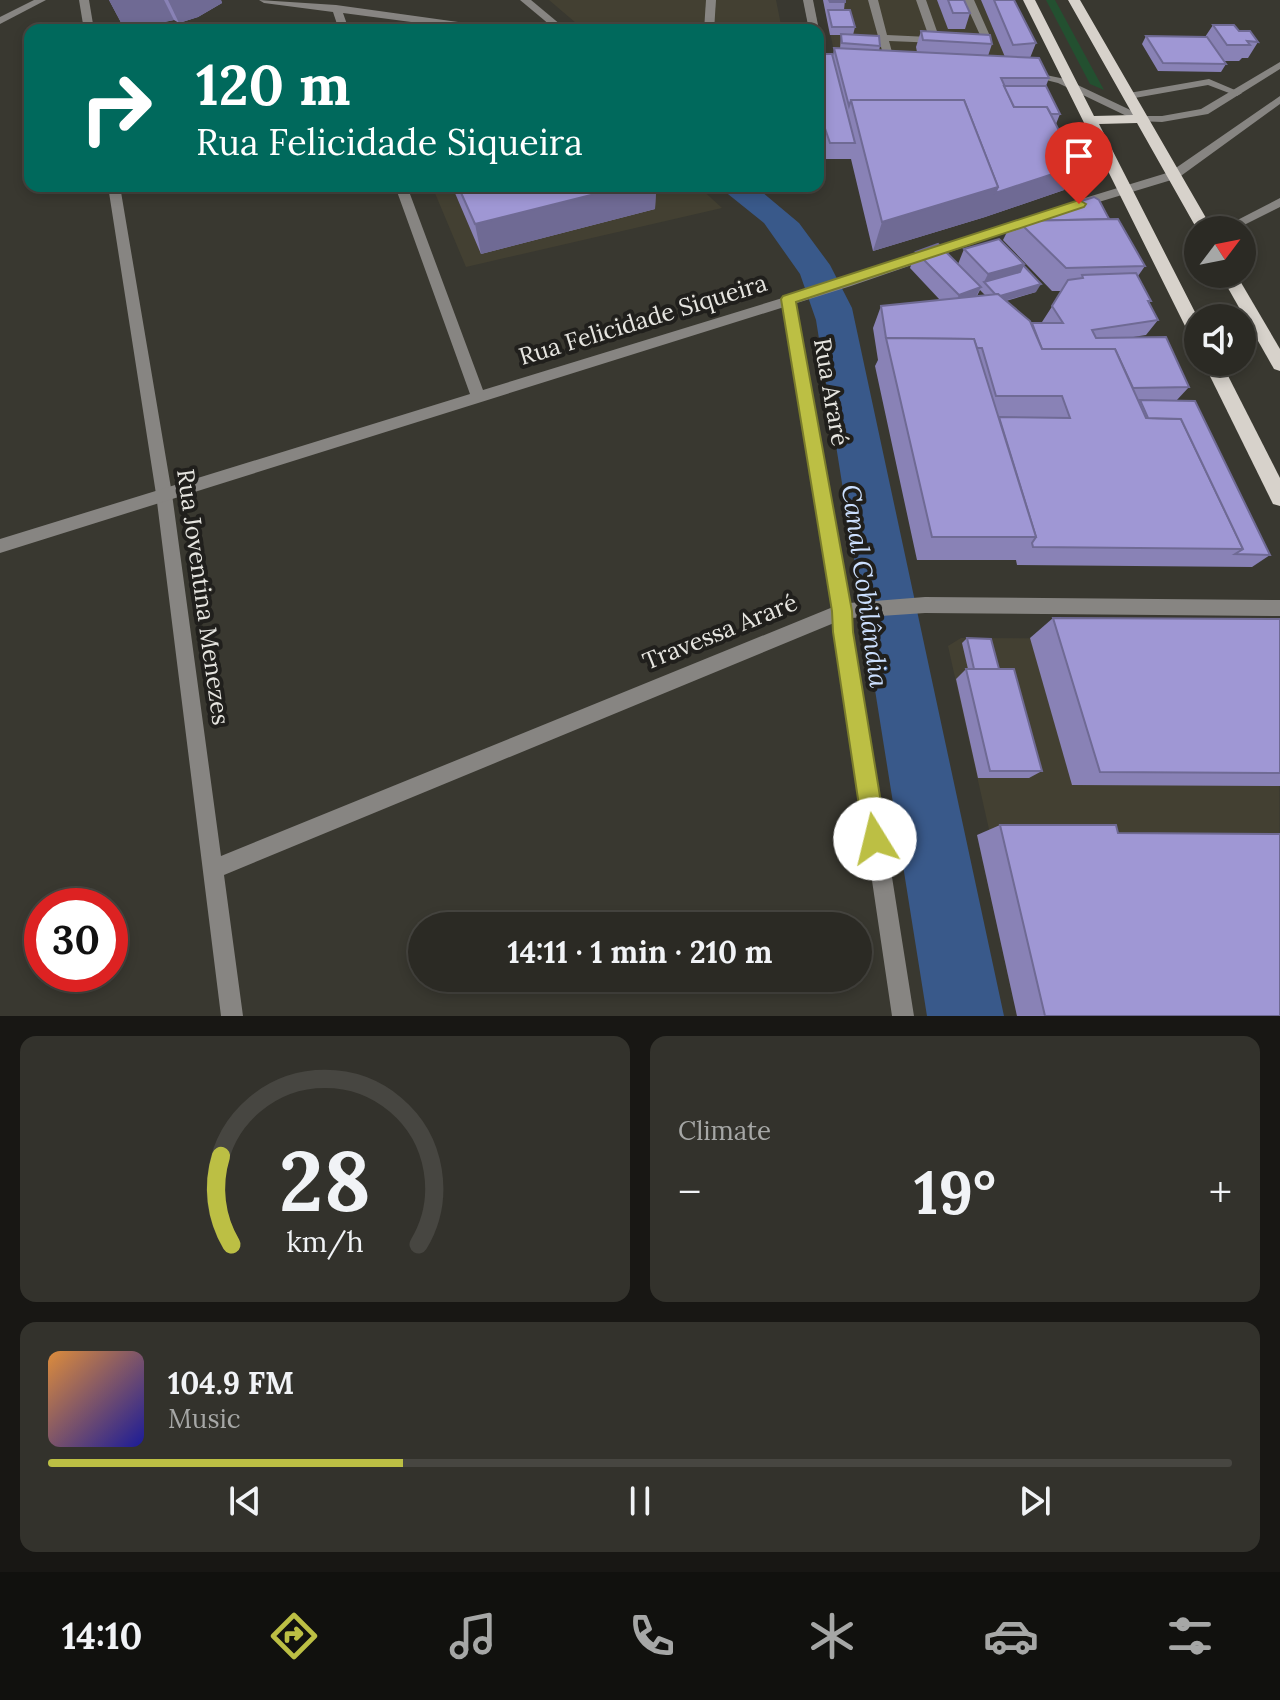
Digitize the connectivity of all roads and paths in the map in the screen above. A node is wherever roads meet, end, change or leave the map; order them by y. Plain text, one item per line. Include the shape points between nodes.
1 (41, 0) edge
2 (84, 0) edge
3 (264, 0) edge
4 (525, 0) edge
5 (711, 0) edge
6 (808, 0) edge
7 (873, 0) edge
8 (921, 0) edge
9 (969, 0) edge
10 (1029, 0) edge
11 (1074, 0) edge
12 (335, 4) edge
13 (0, 21) edge
14 (88, 24) edge
15 (342, 24) edge
16 (457, 24) edge
17 (555, 24) edge
18 (709, 24) edge
19 (813, 24) edge
20 (883, 38) junction
21 (935, 40) junction
22 (876, 62) edge
23 (890, 63) junction
24 (904, 64) edge
25 (1280, 65) edge
26 (1021, 73) edge
27 (1074, 87) junction
28 (1237, 93) junction
29 (1129, 96) junction
30 (1280, 99) edge
31 (1141, 119) junction
32 (1092, 120) junction
33 (1174, 175) junction
34 (1125, 190) junction
35 (115, 192) edge
36 (403, 192) edge
37 (1280, 202) edge
38 (1064, 209) edge
39 (1050, 214) edge
40 (1197, 216) edge
41 (1252, 216) edge
42 (1236, 288) edge
43 (793, 298) junction
44 (1184, 306) edge
45 (1280, 364) edge
46 (1219, 376) edge
47 (478, 396) junction
48 (164, 494) junction
49 (1280, 498) edge
50 (0, 546) edge
51 (1280, 608) edge
52 (848, 609) junction
53 (212, 870) junction
54 (232, 1016) edge
55 (903, 1016) edge

1 - 13 street
2 - 14 street
3 - 12 street
4 - 17 street
5 - 18 street
6 - 19 street
7 - 20 street
8 - 21 street
9 - 21 street via 985,36 974,42
10 - 27 main road
11 - 29 main road
12 - 15 street
12 - 16 street
20 - 21 street
20 - 23 street
22 - 23 street
23 - 24 street
25 - 28 street
26 - 27 street
27 - 31 street
27 - 32 main road
28 - 29 street via 1202,82
28 - 31 street via 1204,112
29 - 31 main road
30 - 33 street
31 - 32 main road
31 - 33 main road
32 - 34 main road
33 - 34 street
33 - 40 main road
34 - 38 street
34 - 44 main road
35 - 48 street, Rua Joventina Menezes
36 - 47 street
37 - 41 street
39 - 43 street, Rua Felicidade Siqueira
42 - 45 main road
43 - 47 street, Rua Felicidade Siqueira
43 - 52 street, Rua Araré
46 - 49 main road
47 - 48 street, Rua Felicidade Siqueira
48 - 50 street, Rua Felicidade Siqueira
48 - 53 street, Rua Joventina Menezes
51 - 52 street, Travessa Araré
52 - 53 street, Travessa Araré
52 - 55 street, Rua Araré via 843,632
53 - 54 street, Rua Joventina Menezes

